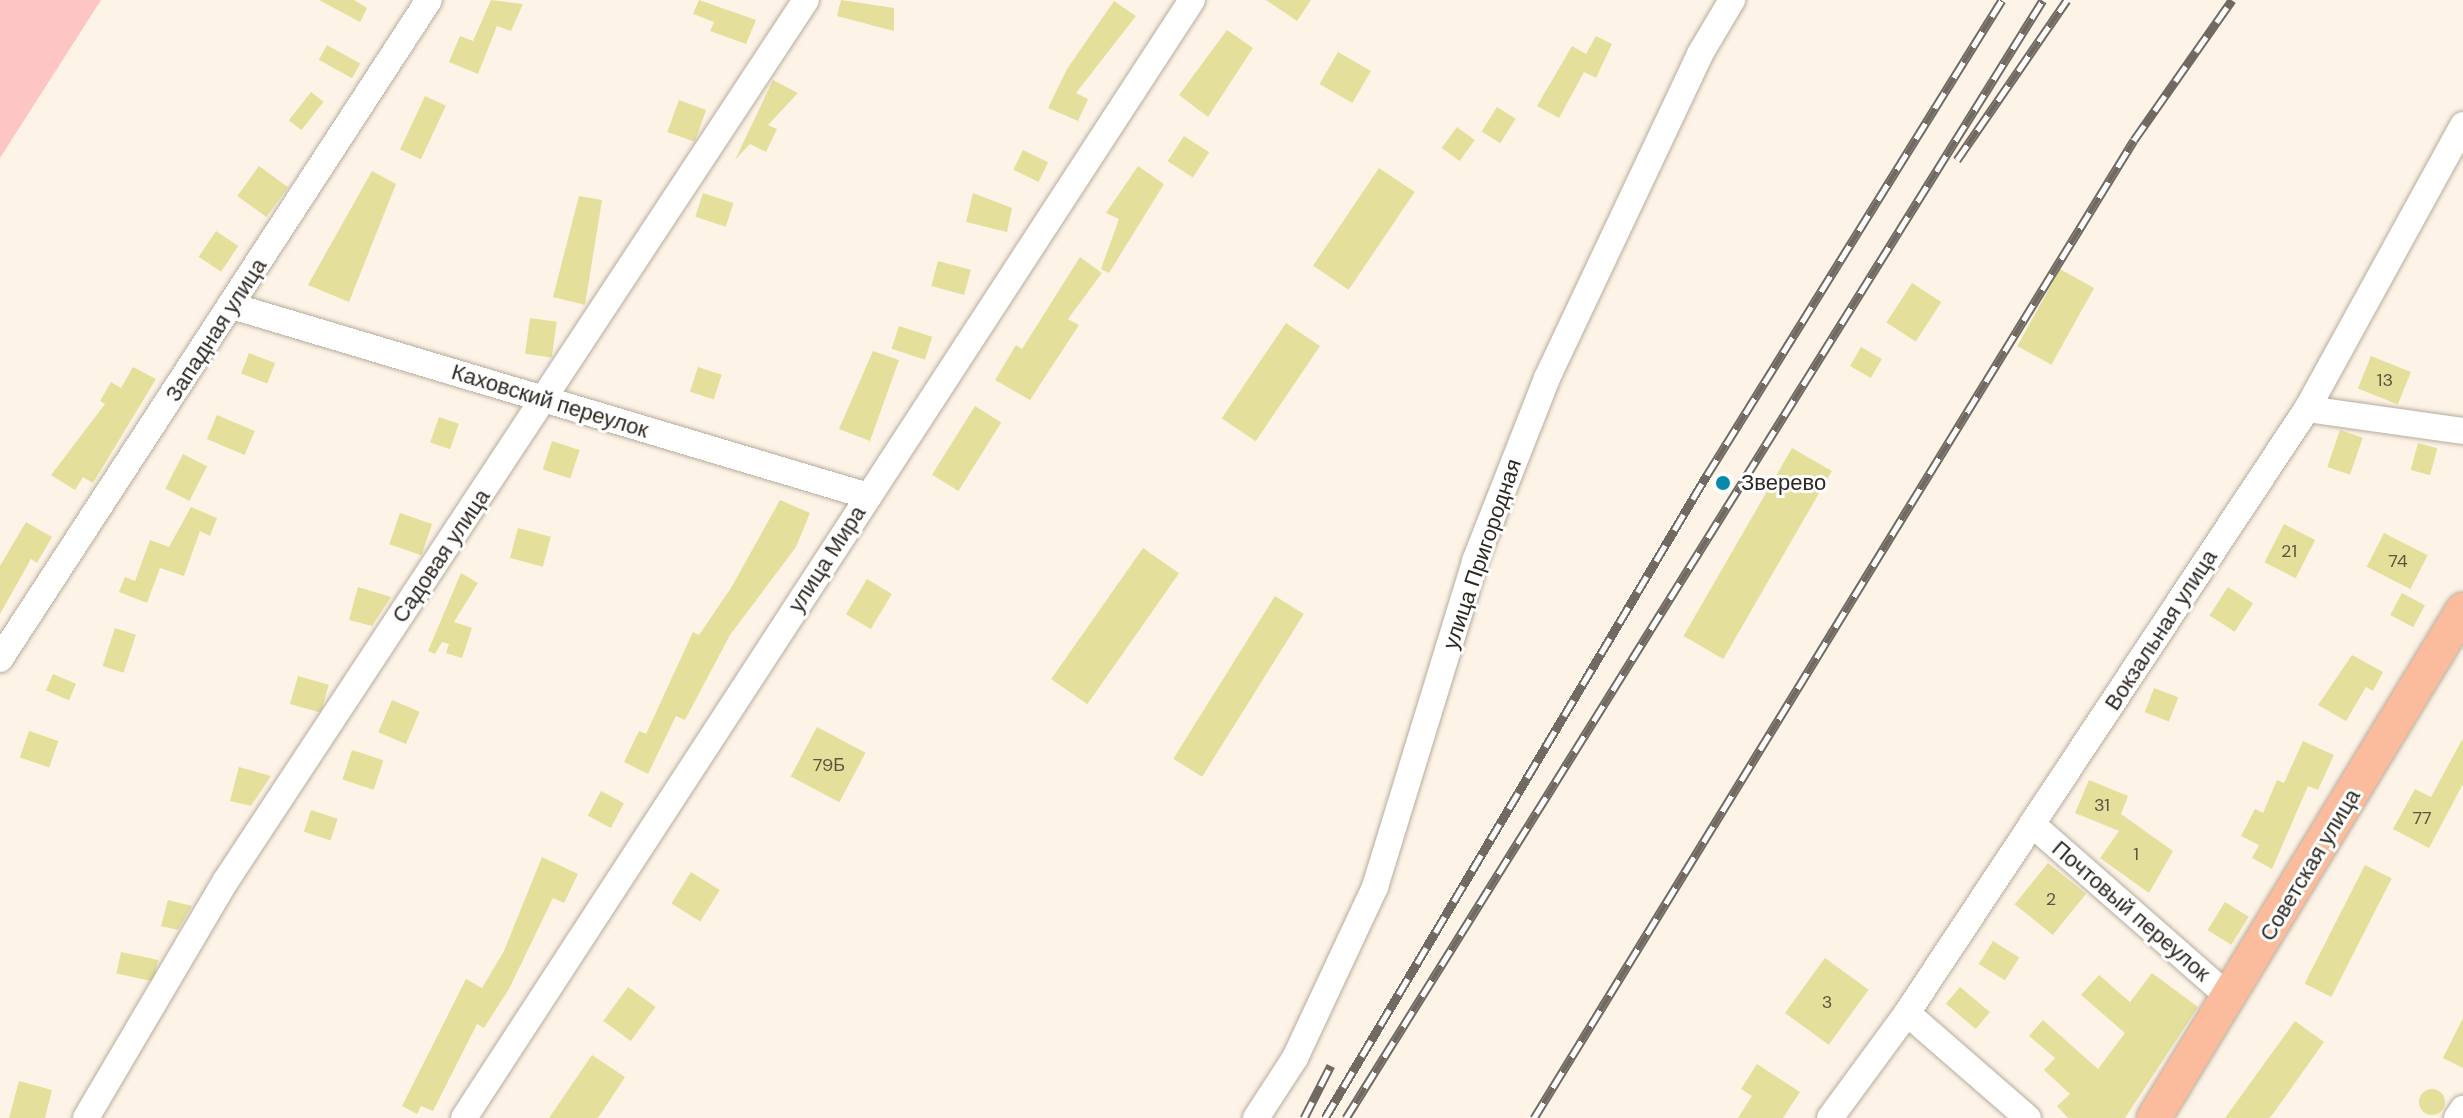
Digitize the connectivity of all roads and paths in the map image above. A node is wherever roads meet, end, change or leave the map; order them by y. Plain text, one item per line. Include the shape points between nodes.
1 (429, 0) edge
2 (806, 0) edge
3 (1192, 0) edge
4 (1732, 0) edge
5 (2463, 125) edge
6 (232, 306) junction
7 (545, 399) junction
8 (2307, 409) junction
9 (2463, 431) edge
10 (868, 496) junction
11 (2463, 610) edge
12 (0, 659) edge
13 (2032, 824) junction
14 (2230, 998) junction
15 (1907, 1013) junction
16 (2463, 1109) edge
17 (86, 1118) edge
18 (464, 1118) edge
19 (1256, 1118) edge
20 (1830, 1118) edge
21 (2028, 1118) edge
22 (2154, 1118) edge
23 (2457, 1118) edge

1 - 6 street, Западная улица
2 - 7 street, Садовая улица
3 - 10 street, улица Мира
4 - 19 street, улица Пригородная via 1700,54 1547,378 1475,561 1375,887 1295,1058
5 - 8 street, Вокзальная улица
6 - 7 street, Каховский переулок
6 - 12 street, Западная улица
7 - 10 street, Каховский переулок
7 - 17 street, Садовая улица via 225,882
8 - 9 street
8 - 13 street, Вокзальная улица
10 - 18 street, улица Мира
11 - 14 main road, Советская улица
13 - 14 street, Почтовый переулок
13 - 15 street, Вокзальная улица
14 - 22 main road, Советская улица
15 - 20 street, Вокзальная улица
15 - 21 street
16 - 23 street

